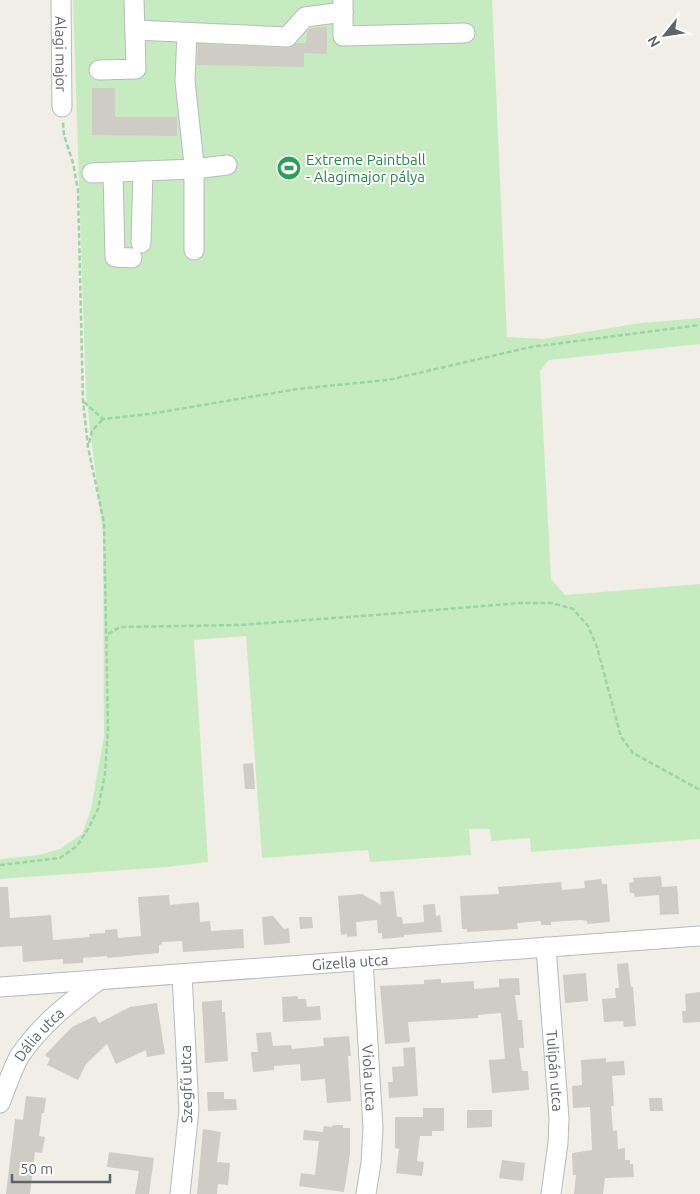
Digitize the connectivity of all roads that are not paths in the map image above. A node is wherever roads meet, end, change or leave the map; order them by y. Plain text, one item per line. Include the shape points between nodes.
1 (61, 0) edge
2 (134, 0) edge
3 (343, 6) edge
4 (135, 30) junction
5 (187, 33) junction
6 (465, 34) dead end
7 (99, 70) dead end
8 (62, 107) road end
9 (227, 165) dead end
10 (194, 169) junction
11 (143, 171) junction
12 (113, 172) junction
13 (92, 173) dead end
14 (194, 250) dead end
15 (700, 936) edge
16 (546, 947) junction
17 (363, 960) junction
18 (182, 974) junction
19 (99, 980) junction
20 (0, 987) edge
21 (0, 1103) edge
22 (180, 1194) edge
23 (366, 1194) edge
24 (551, 1194) edge

1 - 8 street, Alagi major
2 - 4 street
3 - 5 street via 305,17 287,37
3 - 6 street via 343,36
4 - 5 street
4 - 7 street via 136,70
5 - 10 street via 185,81
9 - 10 street
10 - 11 street
10 - 14 street
11 - 12 street
11 - 12 street via 137,250 115,257
12 - 13 street
15 - 16 street, Gizella utca
16 - 17 street, Gizella utca
16 - 24 street, Tulipán utca via 559,1118
17 - 18 street, Gizella utca
17 - 23 street, Viola utca via 373,1128
18 - 19 street, Gizella utca
18 - 22 street, Szegfű utca via 189,1110
19 - 20 street, Gizella utca
19 - 21 street, Dália utca via 65,1006 35,1037 20,1057

